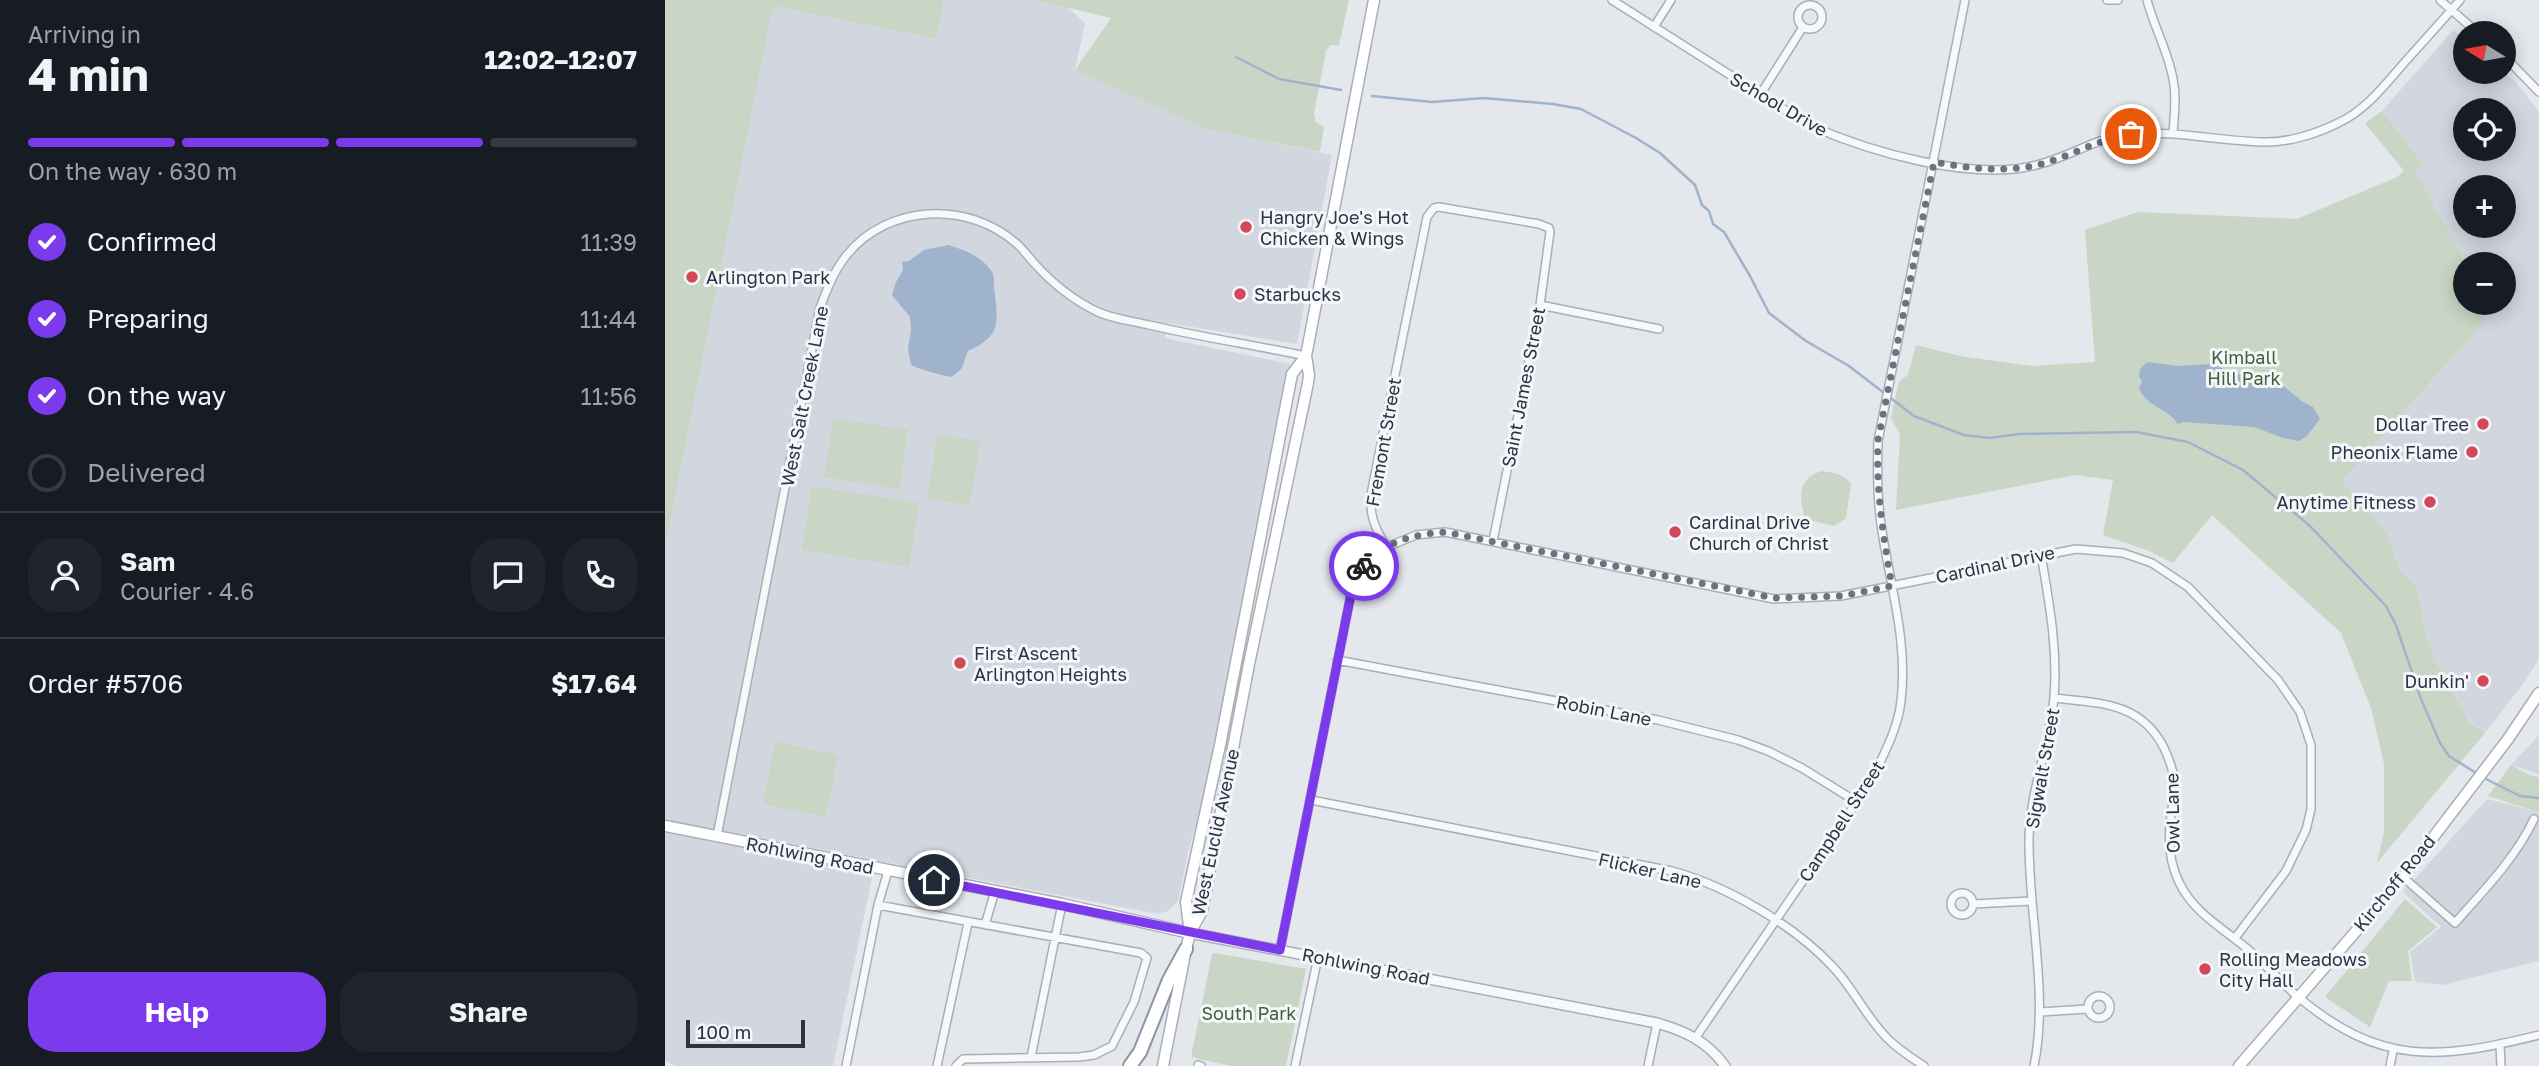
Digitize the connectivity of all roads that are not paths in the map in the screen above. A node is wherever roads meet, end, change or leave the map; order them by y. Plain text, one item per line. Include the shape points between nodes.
1 (1374, 0) edge
2 (1612, 0) edge
3 (1671, 0) edge
4 (1965, 0) edge
5 (2107, 0) edge
6 (2118, 0) edge
7 (2147, 0) edge
8 (2440, 0) edge
9 (2460, 0) edge
10 (2452, 10) junction
11 (2464, 21) edge
12 (1654, 27) junction
13 (1803, 27) dead end
14 (2517, 69) edge
15 (2539, 92) edge
16 (1760, 95) junction
17 (2173, 134) junction
18 (1934, 162) junction
19 (1550, 232) joint
20 (1540, 305) junction
21 (1659, 329) dead end
22 (1305, 356) junction
23 (1493, 541) junction
24 (1387, 547) junction
25 (2041, 554) junction
26 (1892, 586) junction
27 (1337, 660) junction
28 (2539, 693) edge
29 (2054, 698) junction
30 (1311, 800) junction
31 (1857, 802) junction
32 (2534, 819) dead end
33 (665, 826) edge
34 (717, 836) junction
35 (888, 871) junction
36 (2403, 877) junction
37 (995, 891) junction
38 (2031, 901) junction
39 (1062, 904) junction
40 (1973, 904) dead end
41 (878, 905) junction
42 (1775, 921) junction
43 (968, 923) junction
44 (985, 925) junction
45 (1190, 933) junction
46 (1053, 937) junction
47 (2235, 938) junction
48 (1186, 949) junction
49 (1280, 950) junction
50 (1318, 957) junction
51 (2298, 997) junction
52 (2087, 1009) dead end
53 (2040, 1012) junction
54 (1657, 1023) junction
55 (2539, 1035) edge
56 (1696, 1037) junction
57 (2500, 1045) junction
58 (2393, 1052) junction
59 (1031, 1057) junction
60 (846, 1066) edge
61 (937, 1066) edge
62 (956, 1066) edge
63 (1130, 1066) edge
64 (1163, 1066) edge
65 (1295, 1066) edge
66 (1649, 1066) edge
67 (1725, 1066) edge
68 (1924, 1066) edge
69 (2034, 1066) edge
70 (2239, 1066) edge
71 (2390, 1066) edge
72 (2501, 1066) edge

1 - 22 main road, West Euclid Avenue
2 - 12 street, School Drive
3 - 12 street
4 - 18 street, Campbell Street
5 - 6 street
7 - 17 street via 2173,78
8 - 10 street
9 - 10 street, School Drive
10 - 11 street
10 - 17 street, School Drive via 2376,96 2340,123 2304,137 2264,142
12 - 16 street, School Drive
13 - 16 street
14 - 15 street
16 - 18 street, School Drive via 1843,140
17 - 18 street, School Drive via 2109,137 2040,164 2009,170
18 - 26 street, Campbell Street via 1878,440 1881,528
19 - 20 street, Saint James Street
19 - 24 street, Fremont Street via 1539,224 1444,206 1434,208 1427,218 1370,498 1373,524
20 - 21 street
20 - 23 street, Saint James Street
22 - 34 street, West Salt Creek Lane via 1197,337 1100,313 1050,278 1017,244 968,217 926,213 900,219 859,244 837,268 821,307
22 - 45 main road, West Euclid Avenue via 1308,383 1202,911
22 - 45 main road, West Euclid Avenue via 1292,374 1186,902
23 - 24 street, Cardinal Drive via 1445,532 1416,535
23 - 26 street, Cardinal Drive via 1774,598 1841,596
24 - 27 street via 1359,573
25 - 26 street, Cardinal Drive
25 - 29 street, Sigwalt Street via 2053,629
25 - 47 street, Cardinal Drive via 2099,549 2152,563 2202,600 2265,664 2300,712 2311,745 2311,809 2306,830 2286,871
26 - 31 street, Campbell Street via 1904,660 1901,704 1889,744
27 - 30 street
27 - 31 street, Robin Lane via 1658,720 1738,740 1791,762
28 - 36 main road, Kirchoff Road
29 - 38 street, Sigwalt Street via 2030,821
29 - 47 street, Owl Lane via 2130,711 2150,727 2174,775 2169,841 2178,880 2194,906
30 - 42 street, Flicker Lane via 1680,874 1721,888
30 - 49 street
31 - 42 street, Campbell Street
32 - 36 street via 2503,868 2455,923
33 - 34 main road, Rohlwing Road
34 - 35 main road, Rohlwing Road
35 - 37 main road, Rohlwing Road
35 - 41 street
36 - 51 main road, Kirchoff Road
37 - 39 main road, Rohlwing Road
37 - 44 street
38 - 40 street
38 - 53 street, Sigwalt Street
39 - 45 main road, Rohlwing Road
39 - 46 street
41 - 43 street
41 - 60 street
42 - 56 street, Campbell Street
42 - 68 street, Flicker Lane via 1834,967 1888,1039
43 - 44 street
43 - 61 street
44 - 46 street
45 - 48 main road
45 - 49 street, Rohlwing Road
46 - 59 street
46 - 59 street via 1142,953 1147,958 1145,971 1112,1046 1094,1055
47 - 51 street, Owl Lane
48 - 63 highway
48 - 64 main road
49 - 50 street, Rohlwing Road
50 - 54 street, Rohlwing Road
50 - 65 street
51 - 58 street, Owl Lane via 2357,1038
51 - 70 main road, Kirchoff Road
52 - 53 street
53 - 69 street, Sigwalt Street
54 - 56 street, Rohlwing Road
54 - 66 street
55 - 57 street, Owl Lane
56 - 67 street, Rohlwing Road
57 - 58 street, Owl Lane via 2442,1054
57 - 72 street
58 - 71 street
59 - 62 street via 963,1059

